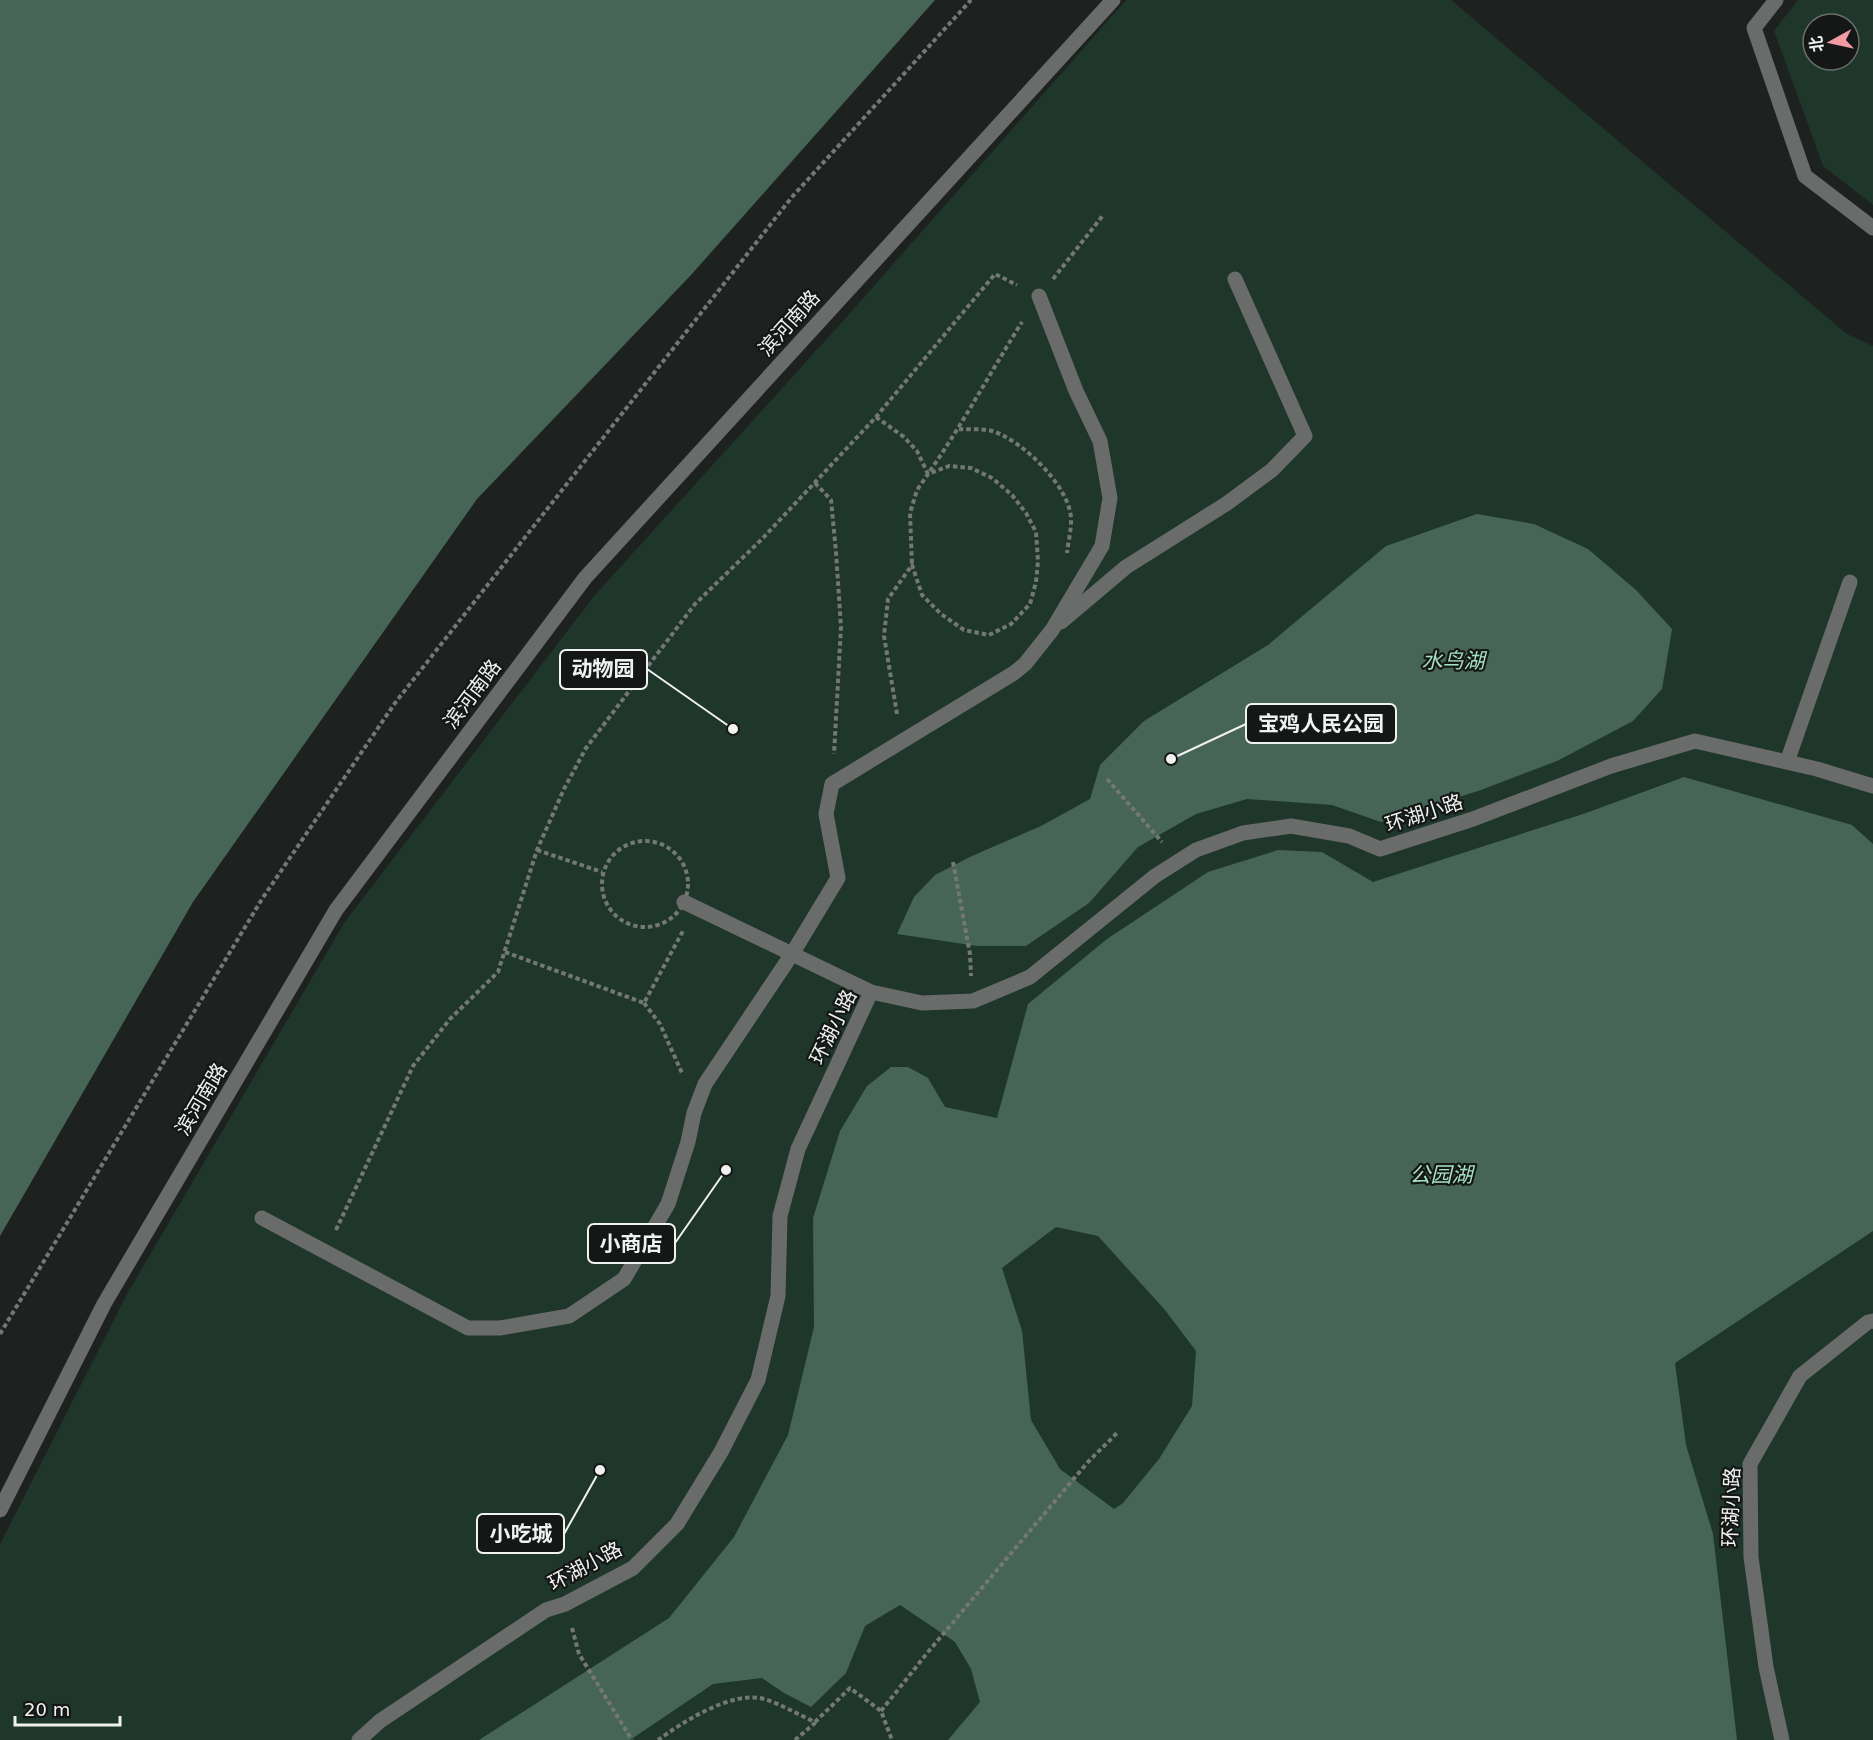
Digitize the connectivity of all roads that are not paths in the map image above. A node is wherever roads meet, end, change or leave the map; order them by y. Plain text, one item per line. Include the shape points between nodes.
1 (1113, 0) edge
2 (1776, 0) edge
3 (1873, 228) edge
4 (1236, 279) dead end
5 (1039, 296) road end
6 (1850, 582) dead end
7 (1052, 630) junction
8 (1787, 762) junction
9 (1873, 786) edge
10 (690, 905) road end
11 (792, 954) junction
12 (871, 992) junction
13 (262, 1218) dead end
14 (1873, 1321) edge
15 (0, 1510) edge
16 (359, 1740) edge
17 (1782, 1740) edge

1 - 15 street, 滨河南路 via 585,578 336,910 104,1304
2 - 3 street via 1754,28 1805,176
4 - 7 street via 1305,436 1272,470 1126,567
5 - 7 street via 1100,441 1110,498 1102,546
6 - 8 street
7 - 11 street via 1014,673 832,784 825,814 838,878
8 - 9 street, 环湖小路
8 - 12 street, 环湖小路 via 1695,741 1611,766 1473,819 1380,849 1349,836 1291,826 1243,833 1196,850 1155,876 1030,977 973,1001 922,1003
10 - 11 street
11 - 12 street
11 - 13 street via 705,1084 668,1204 624,1279 569,1317 500,1328 468,1328
12 - 16 street, 环湖小路 via 798,1149 780,1216 778,1296 758,1380 721,1452 677,1524 633,1568 546,1610 380,1721
14 - 17 street, 环湖小路 via 1800,1376 1750,1464 1750,1557 1766,1667

